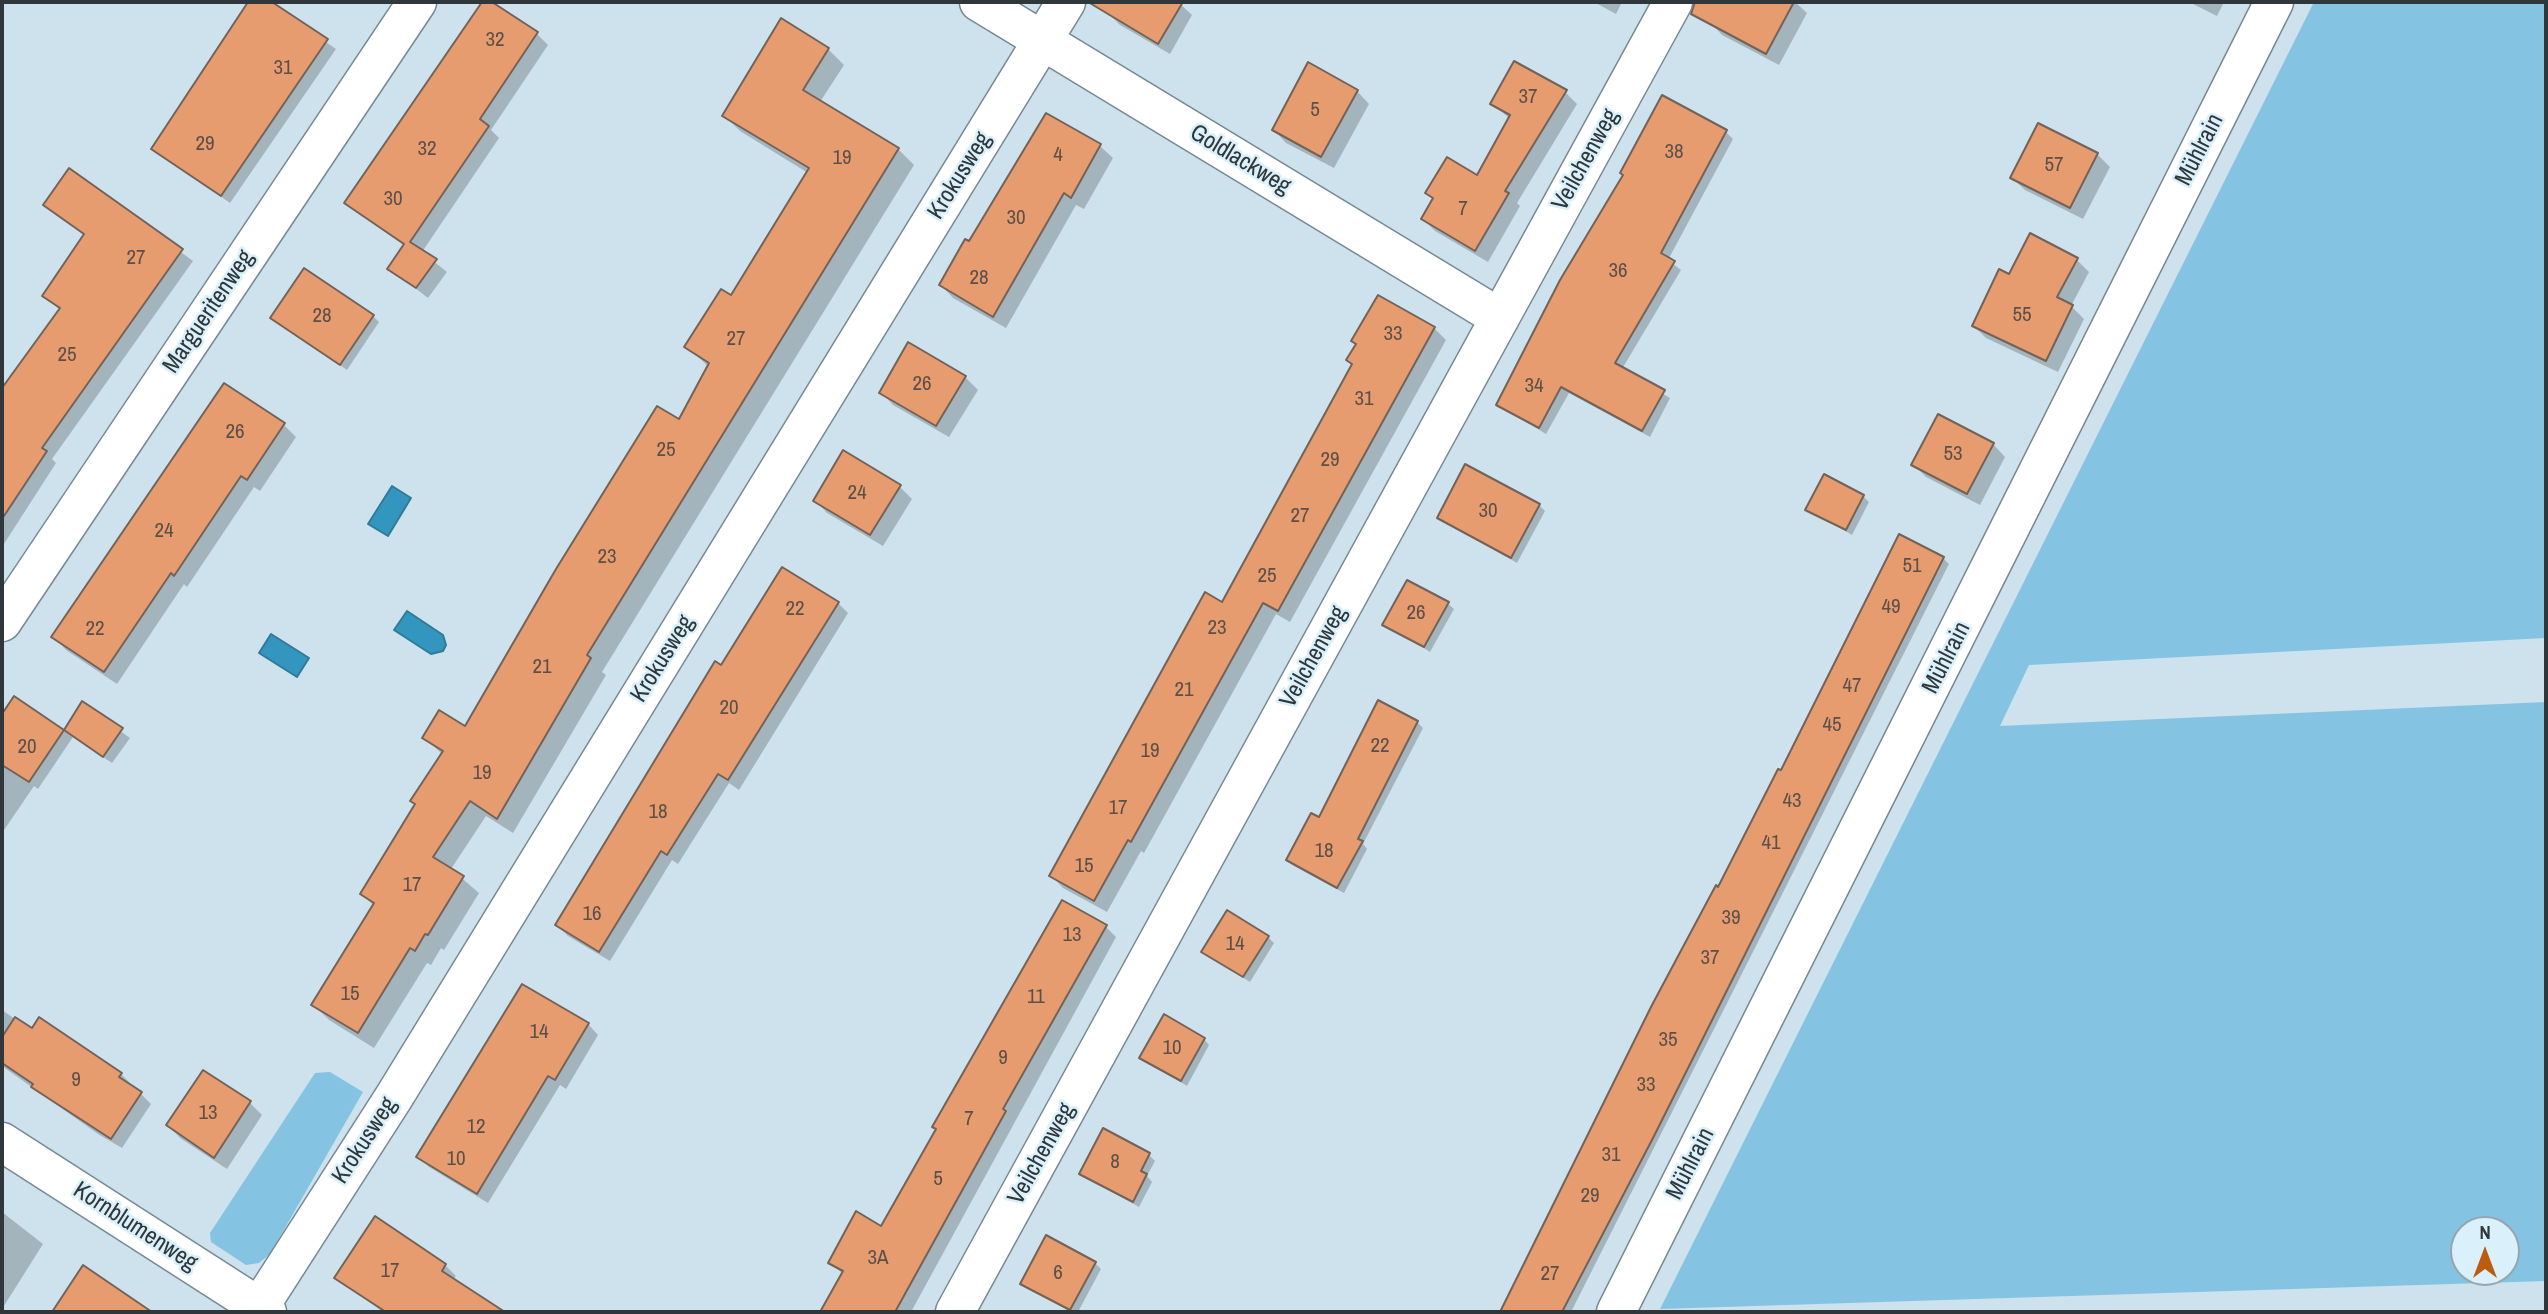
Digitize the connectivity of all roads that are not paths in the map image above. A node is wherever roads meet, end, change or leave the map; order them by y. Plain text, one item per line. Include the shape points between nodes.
1 (417, 2) edge
2 (979, 2) edge
3 (1066, 2) edge
4 (1673, 2) edge
5 (2274, 2) edge
6 (1043, 41) junction
7 (1500, 318) junction
8 (2, 622) edge
9 (2, 1142) edge
10 (260, 1311) edge
11 (955, 1312) edge
12 (1616, 1312) edge

1 - 8 street, Margueritenweg
2 - 6 street, Goldlackweg
3 - 6 street, Krokusweg
4 - 7 street, Veilchenweg
5 - 12 street, Mühlrain
6 - 7 street, Goldlackweg
6 - 10 street, Krokusweg
7 - 11 street, Veilchenweg
9 - 10 street, Kornblumenweg

